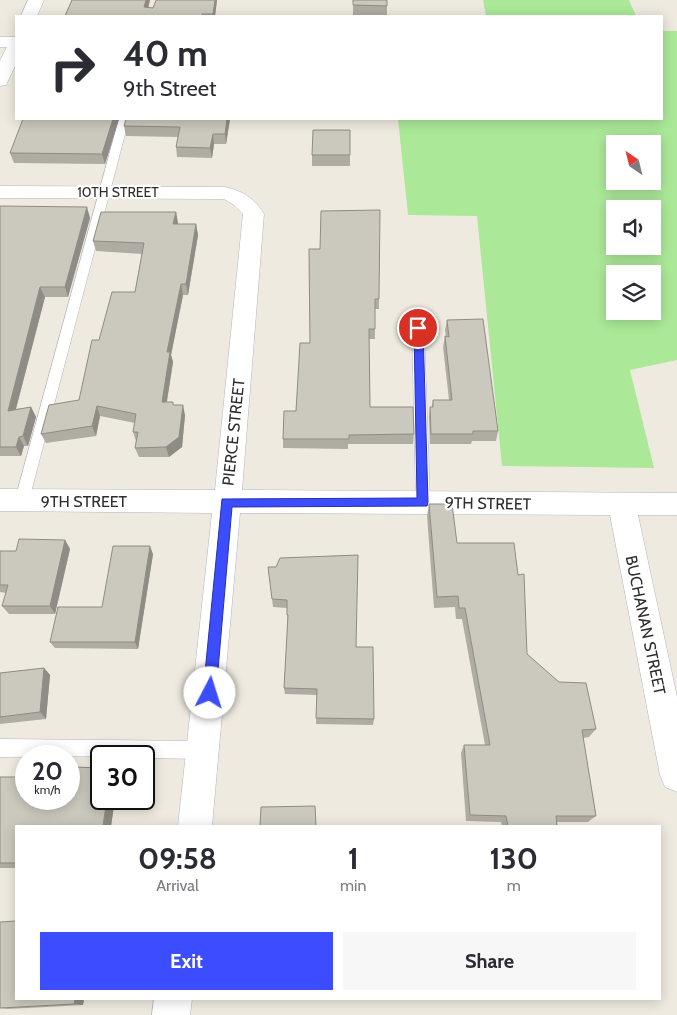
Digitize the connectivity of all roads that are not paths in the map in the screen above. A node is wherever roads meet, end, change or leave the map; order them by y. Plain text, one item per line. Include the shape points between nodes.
1 (36, 0) edge
2 (29, 15) edge
3 (0, 42) edge
4 (15, 43) edge
5 (15, 45) edge
6 (0, 81) edge
7 (124, 120) edge
8 (0, 192) edge
9 (104, 192) junction
10 (235, 195) joint
11 (418, 328) dead end
12 (11, 500) edge
13 (226, 502) junction
14 (423, 502) junction
15 (622, 504) junction
16 (677, 504) edge
17 (0, 748) edge
18 (204, 750) junction
19 (677, 774) edge
20 (195, 825) edge
21 (173, 1000) edge
22 (171, 1015) edge

1 - 2 street
3 - 4 street
5 - 6 street
7 - 9 lane
8 - 9 street, 10TH STREET
9 - 10 street, 10TH STREET
9 - 12 lane
10 - 13 street, PIERCE STREET via 254,214 254,224
11 - 14 lane
12 - 13 street, 9TH STREET
13 - 14 street, 9TH STREET
13 - 18 street, PIERCE STREET
14 - 15 street, 9TH STREET
15 - 16 street, 9TH STREET
15 - 19 street, BUCHANAN STREET
17 - 18 lane
18 - 20 street, PIERCE STREET
21 - 22 street

